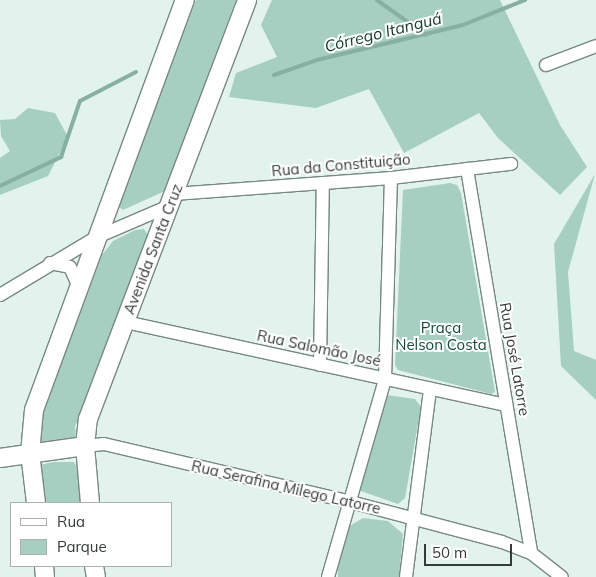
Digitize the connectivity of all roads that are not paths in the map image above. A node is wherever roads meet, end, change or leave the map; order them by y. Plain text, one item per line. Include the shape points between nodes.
1 (185, 0) edge
2 (247, 0) edge
3 (596, 46) edge
4 (546, 65) dead end
5 (511, 164) dead end
6 (466, 170) junction
7 (391, 178) junction
8 (322, 183) junction
9 (171, 200) junction
10 (97, 237) junction
11 (50, 263) junction
12 (79, 287) junction
13 (0, 294) edge
14 (125, 322) junction
15 (320, 365) junction
16 (385, 379) junction
17 (430, 389) junction
18 (506, 405) junction
19 (85, 446) junction
20 (30, 454) junction
21 (0, 458) edge
22 (347, 501) junction
23 (36, 502) edge
24 (90, 502) edge
25 (412, 517) junction
26 (531, 553) junction
27 (328, 577) edge
28 (406, 577) edge
29 (562, 577) edge

1 - 10 main road
2 - 9 main road, Avenida Santa Cruz
3 - 4 street
5 - 6 street, Rua da Constituição
6 - 7 street, Rua da Constituição
6 - 18 street, Rua José Latorre
7 - 8 street, Rua da Constituição
7 - 16 street
8 - 9 street, Rua da Constituição
8 - 15 street
9 - 10 street, Rua da Constituição
9 - 14 main road, Avenida Santa Cruz
10 - 11 street, Rua da Constituição
10 - 12 main road
11 - 12 street via 70,266
11 - 13 street, Rua da Constituição
12 - 20 main road via 34,410
14 - 15 street, Rua Salomão José
14 - 19 main road, Avenida Santa Cruz via 88,419
15 - 16 street, Rua Salomão José
16 - 17 street, Rua Salomão José
16 - 22 street
17 - 18 street, Rua Salomão José
17 - 25 street
18 - 26 street, Rua José Latorre
19 - 20 main road, Rua Serafina Milego Latorre
19 - 22 street, Rua Serafina Milego Latorre via 104,444
19 - 24 main road, Avenida Santa Cruz
20 - 21 main road, Rua Serafina Milego Latorre
20 - 23 main road
22 - 25 street, Rua Serafina Milego Latorre
22 - 27 street
25 - 26 street, Rua Serafina Milego Latorre
25 - 28 street
26 - 29 street, Rua Serafina Milego Latorre

